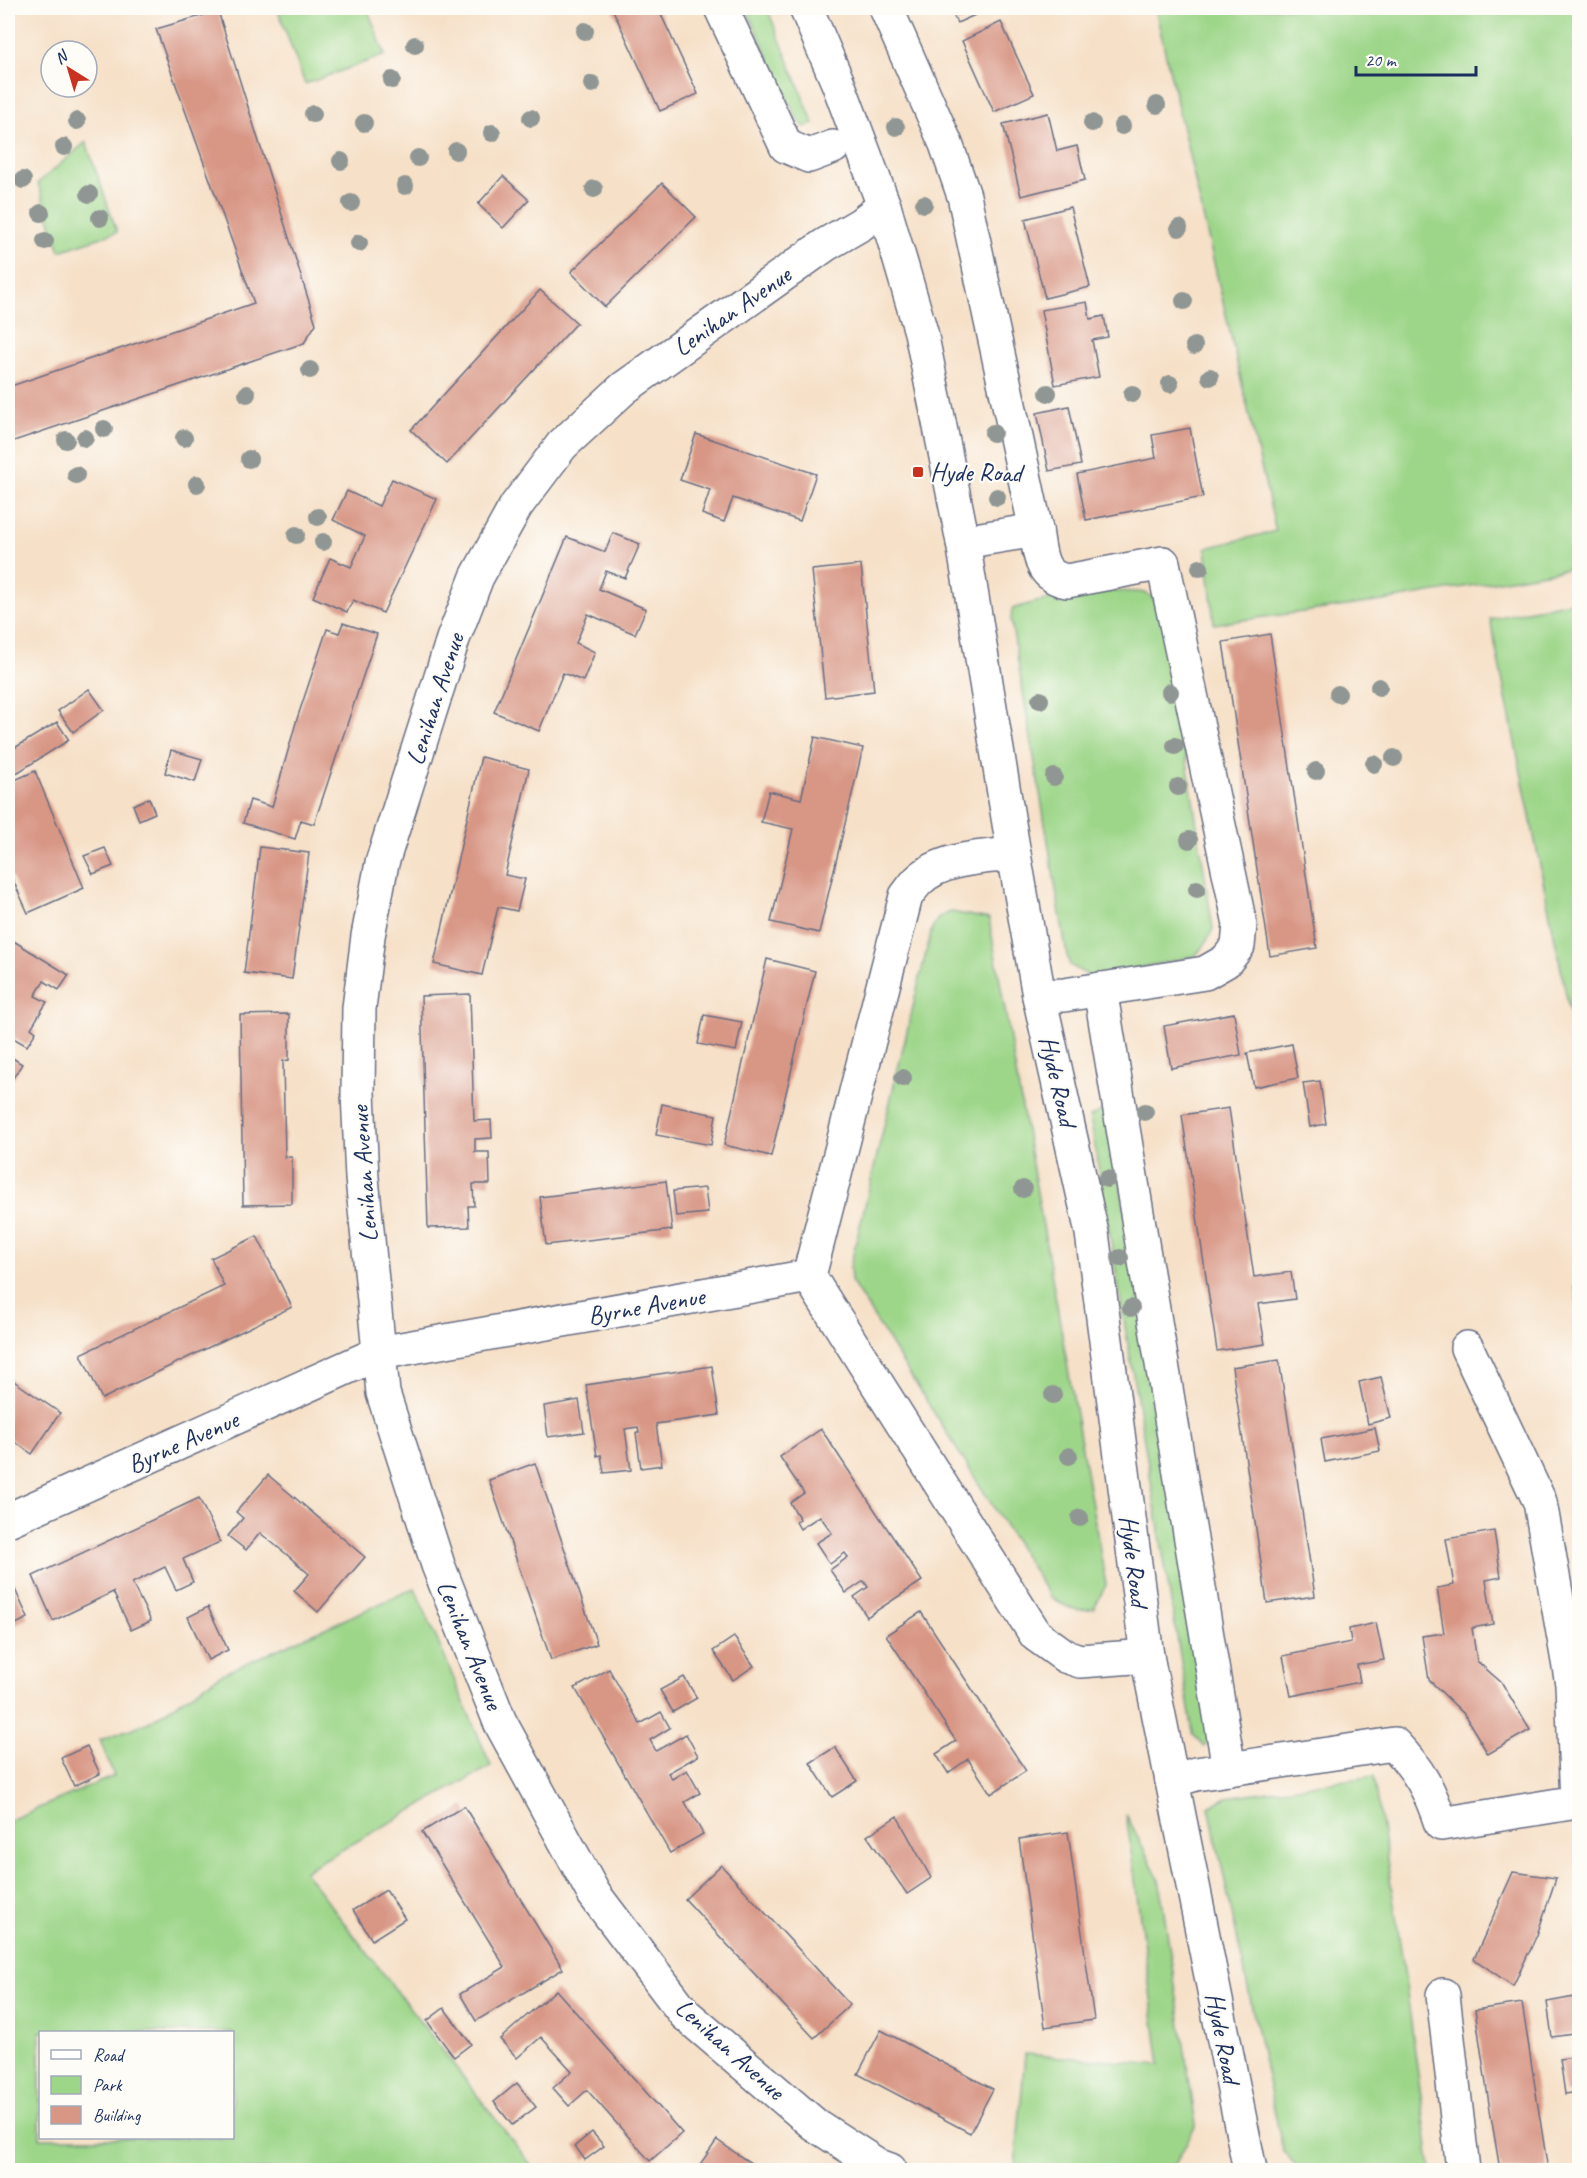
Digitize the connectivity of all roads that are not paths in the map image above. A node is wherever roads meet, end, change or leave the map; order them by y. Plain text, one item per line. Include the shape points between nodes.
1 (721, 8) edge
2 (806, 8) edge
3 (886, 8) edge
4 (833, 147) dead end
5 (884, 206) junction
6 (1036, 530) junction
7 (963, 542) junction
8 (1014, 854) junction
9 (1100, 989) junction
10 (1039, 996) junction
11 (810, 1276) junction
12 (1467, 1348) dead end
13 (379, 1353) junction
14 (8, 1520) edge
15 (1147, 1656) junction
16 (1229, 1769) junction
17 (1172, 1780) junction
18 (1443, 1995) dead end
19 (890, 2170) edge
20 (1250, 2170) edge
21 (1463, 2170) edge

1 - 4 street via 786,146 808,156
2 - 5 street, Hyde Road
3 - 6 street via 946,144 964,196
5 - 7 street, Hyde Road via 921,332
5 - 13 street, Lenihan Avenue via 624,388 562,445 516,506 477,577 453,639 382,863 359,1008 362,1178
6 - 7 street
6 - 9 street via 1043,566 1054,579 1067,581 1163,563 1240,924 1238,946 1226,961 1205,973
7 - 8 street, Hyde Road
8 - 10 street, Hyde Road
8 - 11 street via 940,867 919,880 906,896
9 - 10 street
9 - 16 street
10 - 15 street, Hyde Road via 1092,1233
11 - 13 street, Byrne Avenue
11 - 15 street via 1036,1635 1065,1656 1080,1661
12 - 16 street via 1540,1502 1572,1684 1577,1802 1441,1824 1431,1793 1413,1763 1394,1744
13 - 14 street, Byrne Avenue
13 - 19 street, Lenihan Avenue via 383,1393 438,1565 496,1712 594,1894 685,2014 814,2124
15 - 17 street, Hyde Road
16 - 17 street
17 - 20 street, Hyde Road
18 - 21 street

